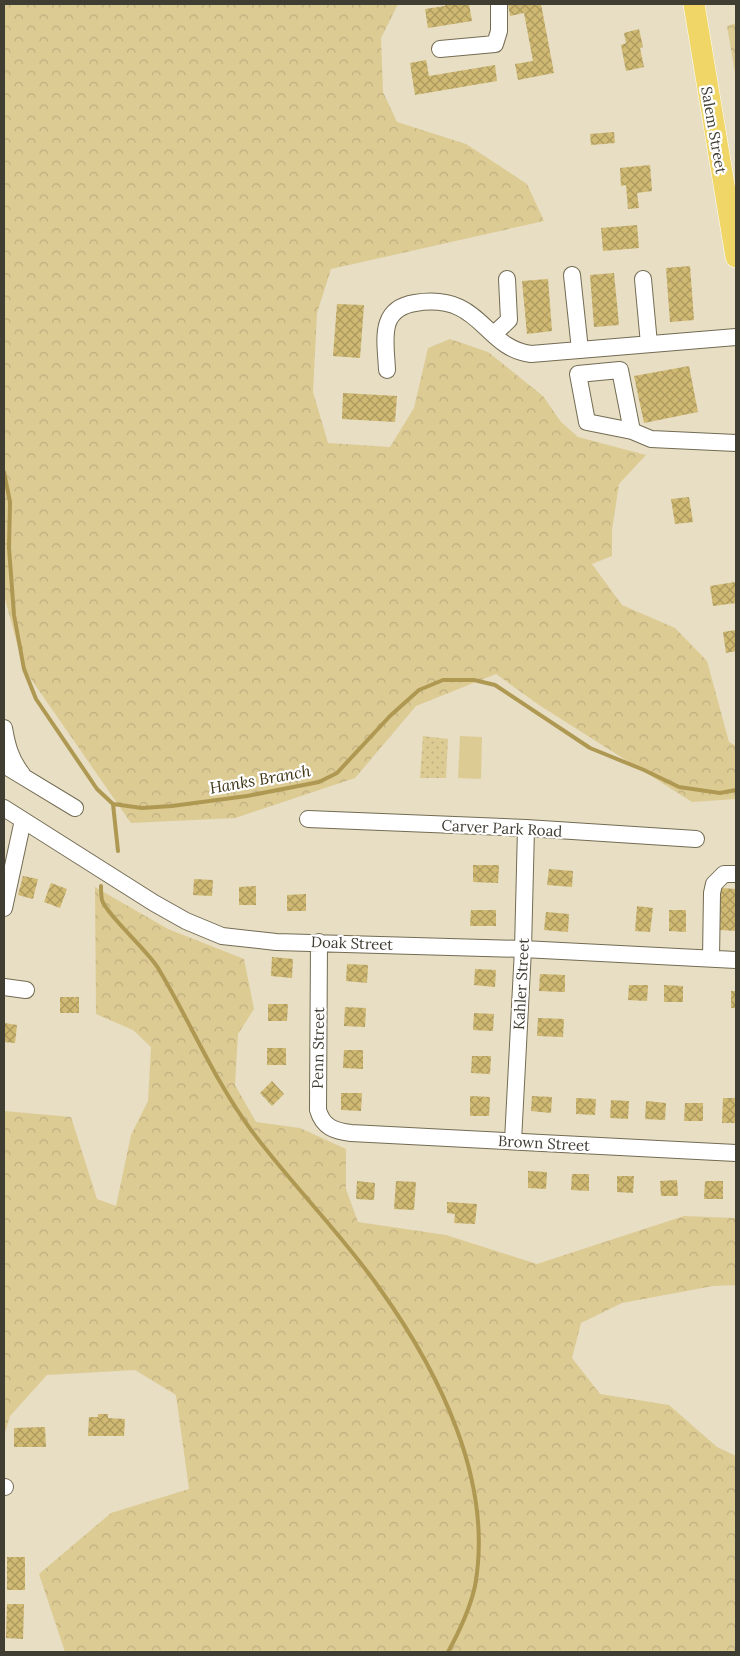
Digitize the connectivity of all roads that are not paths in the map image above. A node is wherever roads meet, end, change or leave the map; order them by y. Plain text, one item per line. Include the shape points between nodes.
1 (499, 4) edge
2 (694, 4) edge
3 (440, 50) dead end
4 (736, 257) edge
5 (572, 275) dead end
6 (507, 279) dead end
7 (643, 279) dead end
8 (494, 334) junction
9 (736, 337) edge
10 (649, 344) junction
11 (580, 350) junction
12 (388, 370) dead end
13 (632, 431) dead end
14 (736, 443) edge
15 (4, 728) edge
16 (4, 765) edge
17 (24, 777) junction
18 (4, 808) edge
19 (75, 808) dead end
20 (308, 819) dead end
21 (23, 820) junction
22 (526, 828) junction
23 (696, 839) dead end
24 (736, 874) edge
25 (4, 908) edge
26 (319, 942) junction
27 (523, 949) junction
28 (711, 958) junction
29 (736, 960) edge
30 (4, 987) edge
31 (26, 990) dead end
32 (351, 1133) joint
33 (512, 1141) junction
34 (736, 1153) edge

1 - 3 street via 499,31 495,44
2 - 4 main road, Salem Street
5 - 11 street
6 - 8 street via 509,320
7 - 10 street
8 - 11 street via 520,353
8 - 12 street via 464,309 444,302 405,304 388,319
9 - 10 street
10 - 11 street
13 - 14 street via 651,439
15 - 17 street via 8,751
16 - 17 street
17 - 19 street
18 - 21 street, Doak Street
20 - 22 street, Carver Park Road
21 - 25 street
21 - 26 street, Doak Street via 154,903 204,929 239,940
22 - 23 street, Carver Park Road
22 - 27 street, Kahler Street
24 - 28 street via 724,874 714,884
26 - 27 street, Doak Street
26 - 32 street, Penn Street via 318,1110 324,1124 332,1130
27 - 28 street, Doak Street
27 - 33 street, Kahler Street
28 - 29 street, Doak Street
30 - 31 street
32 - 33 street, Brown Street
33 - 34 street, Brown Street

